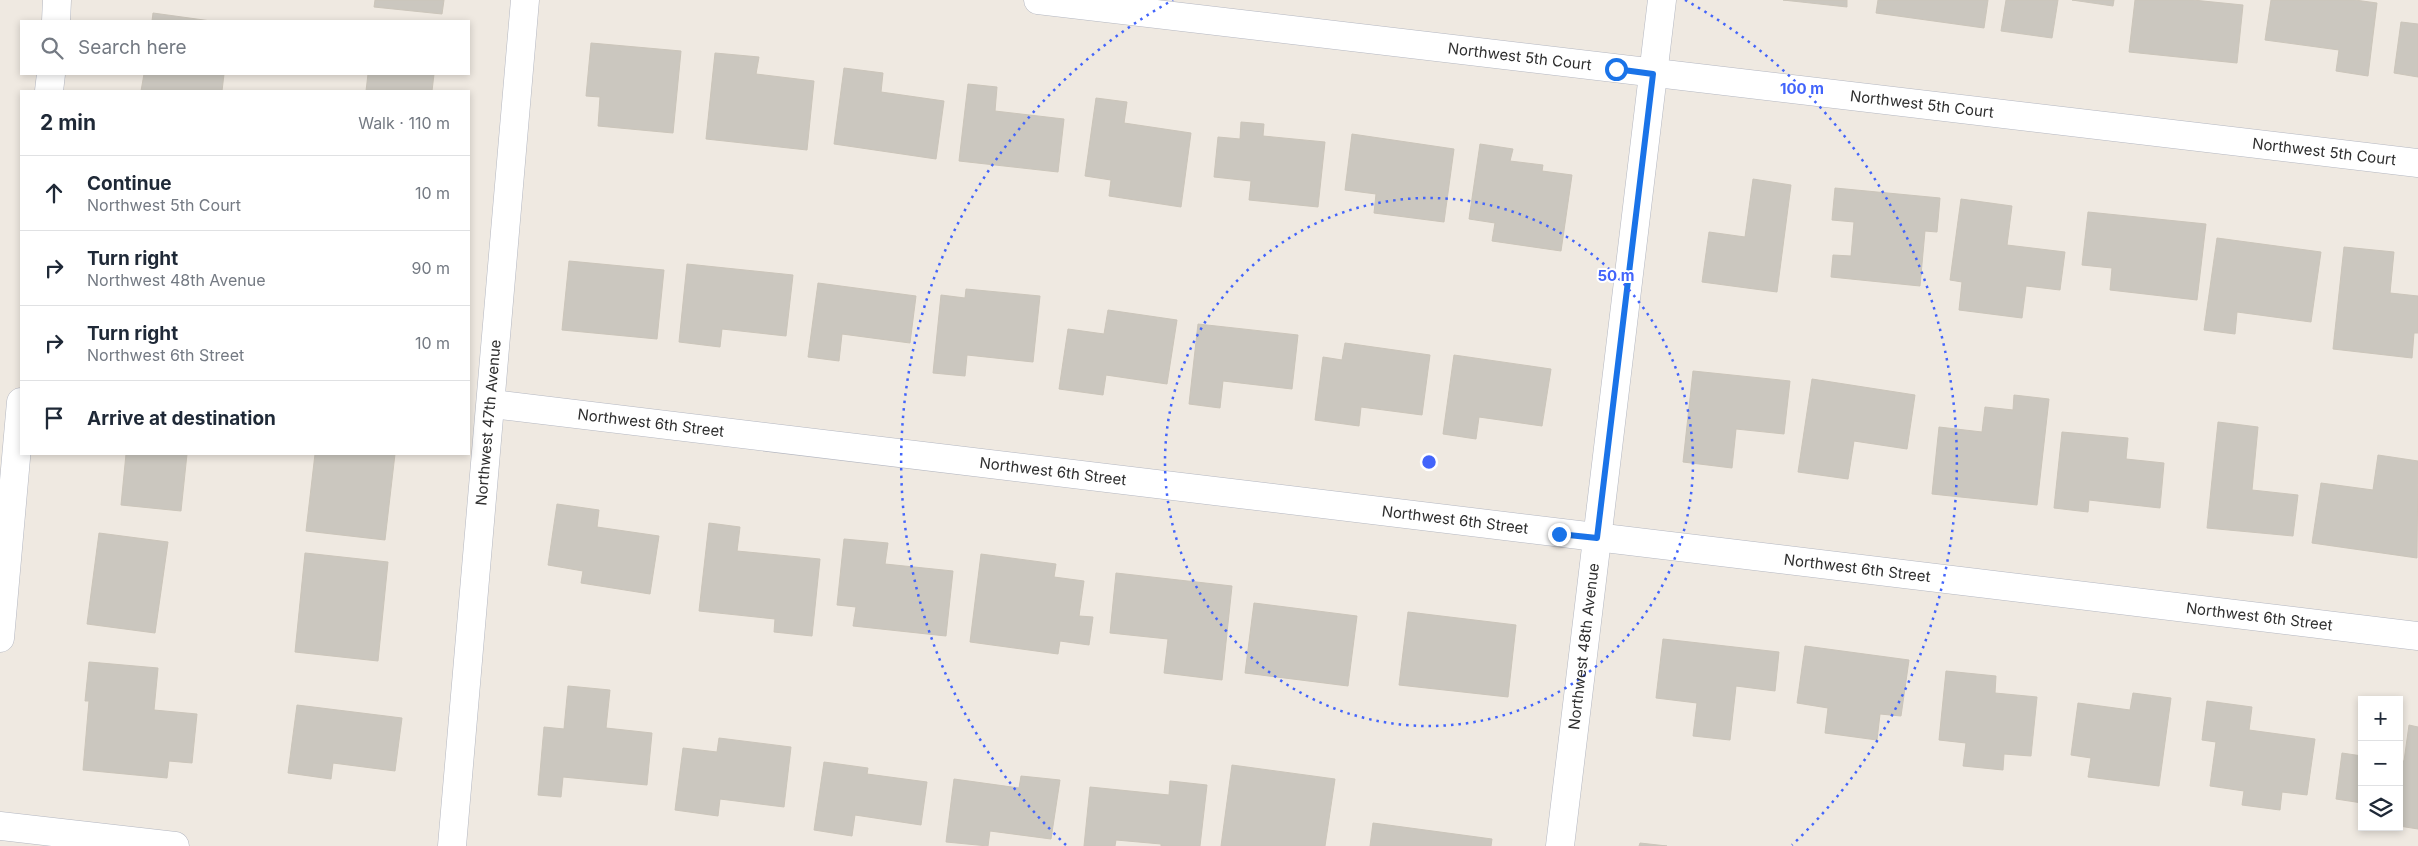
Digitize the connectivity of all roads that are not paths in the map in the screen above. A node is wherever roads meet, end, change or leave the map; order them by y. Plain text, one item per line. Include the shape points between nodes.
1 (58, 0) edge
2 (525, 0) edge
3 (1038, 0) edge
4 (1662, 0) edge
5 (56, 20) edge
6 (1653, 74) junction
7 (51, 75) edge
8 (49, 90) edge
9 (2418, 163) edge
10 (492, 404) junction
11 (20, 413) edge
12 (1597, 538) junction
13 (2418, 636) edge
14 (0, 638) edge
15 (0, 826) edge
16 (175, 846) edge
17 (452, 846) edge
18 (1560, 846) edge

1 - 5 street
2 - 10 street, Northwest 47th Avenue
3 - 6 street, Northwest 5th Court
4 - 6 street, Northwest 48th Avenue
6 - 9 street, Northwest 5th Court
6 - 12 street, Northwest 48th Avenue
7 - 8 street
10 - 12 street, Northwest 6th Street
10 - 17 street, Northwest 47th Avenue
11 - 14 street
12 - 13 street, Northwest 6th Street
12 - 18 street, Northwest 48th Avenue
15 - 16 street

